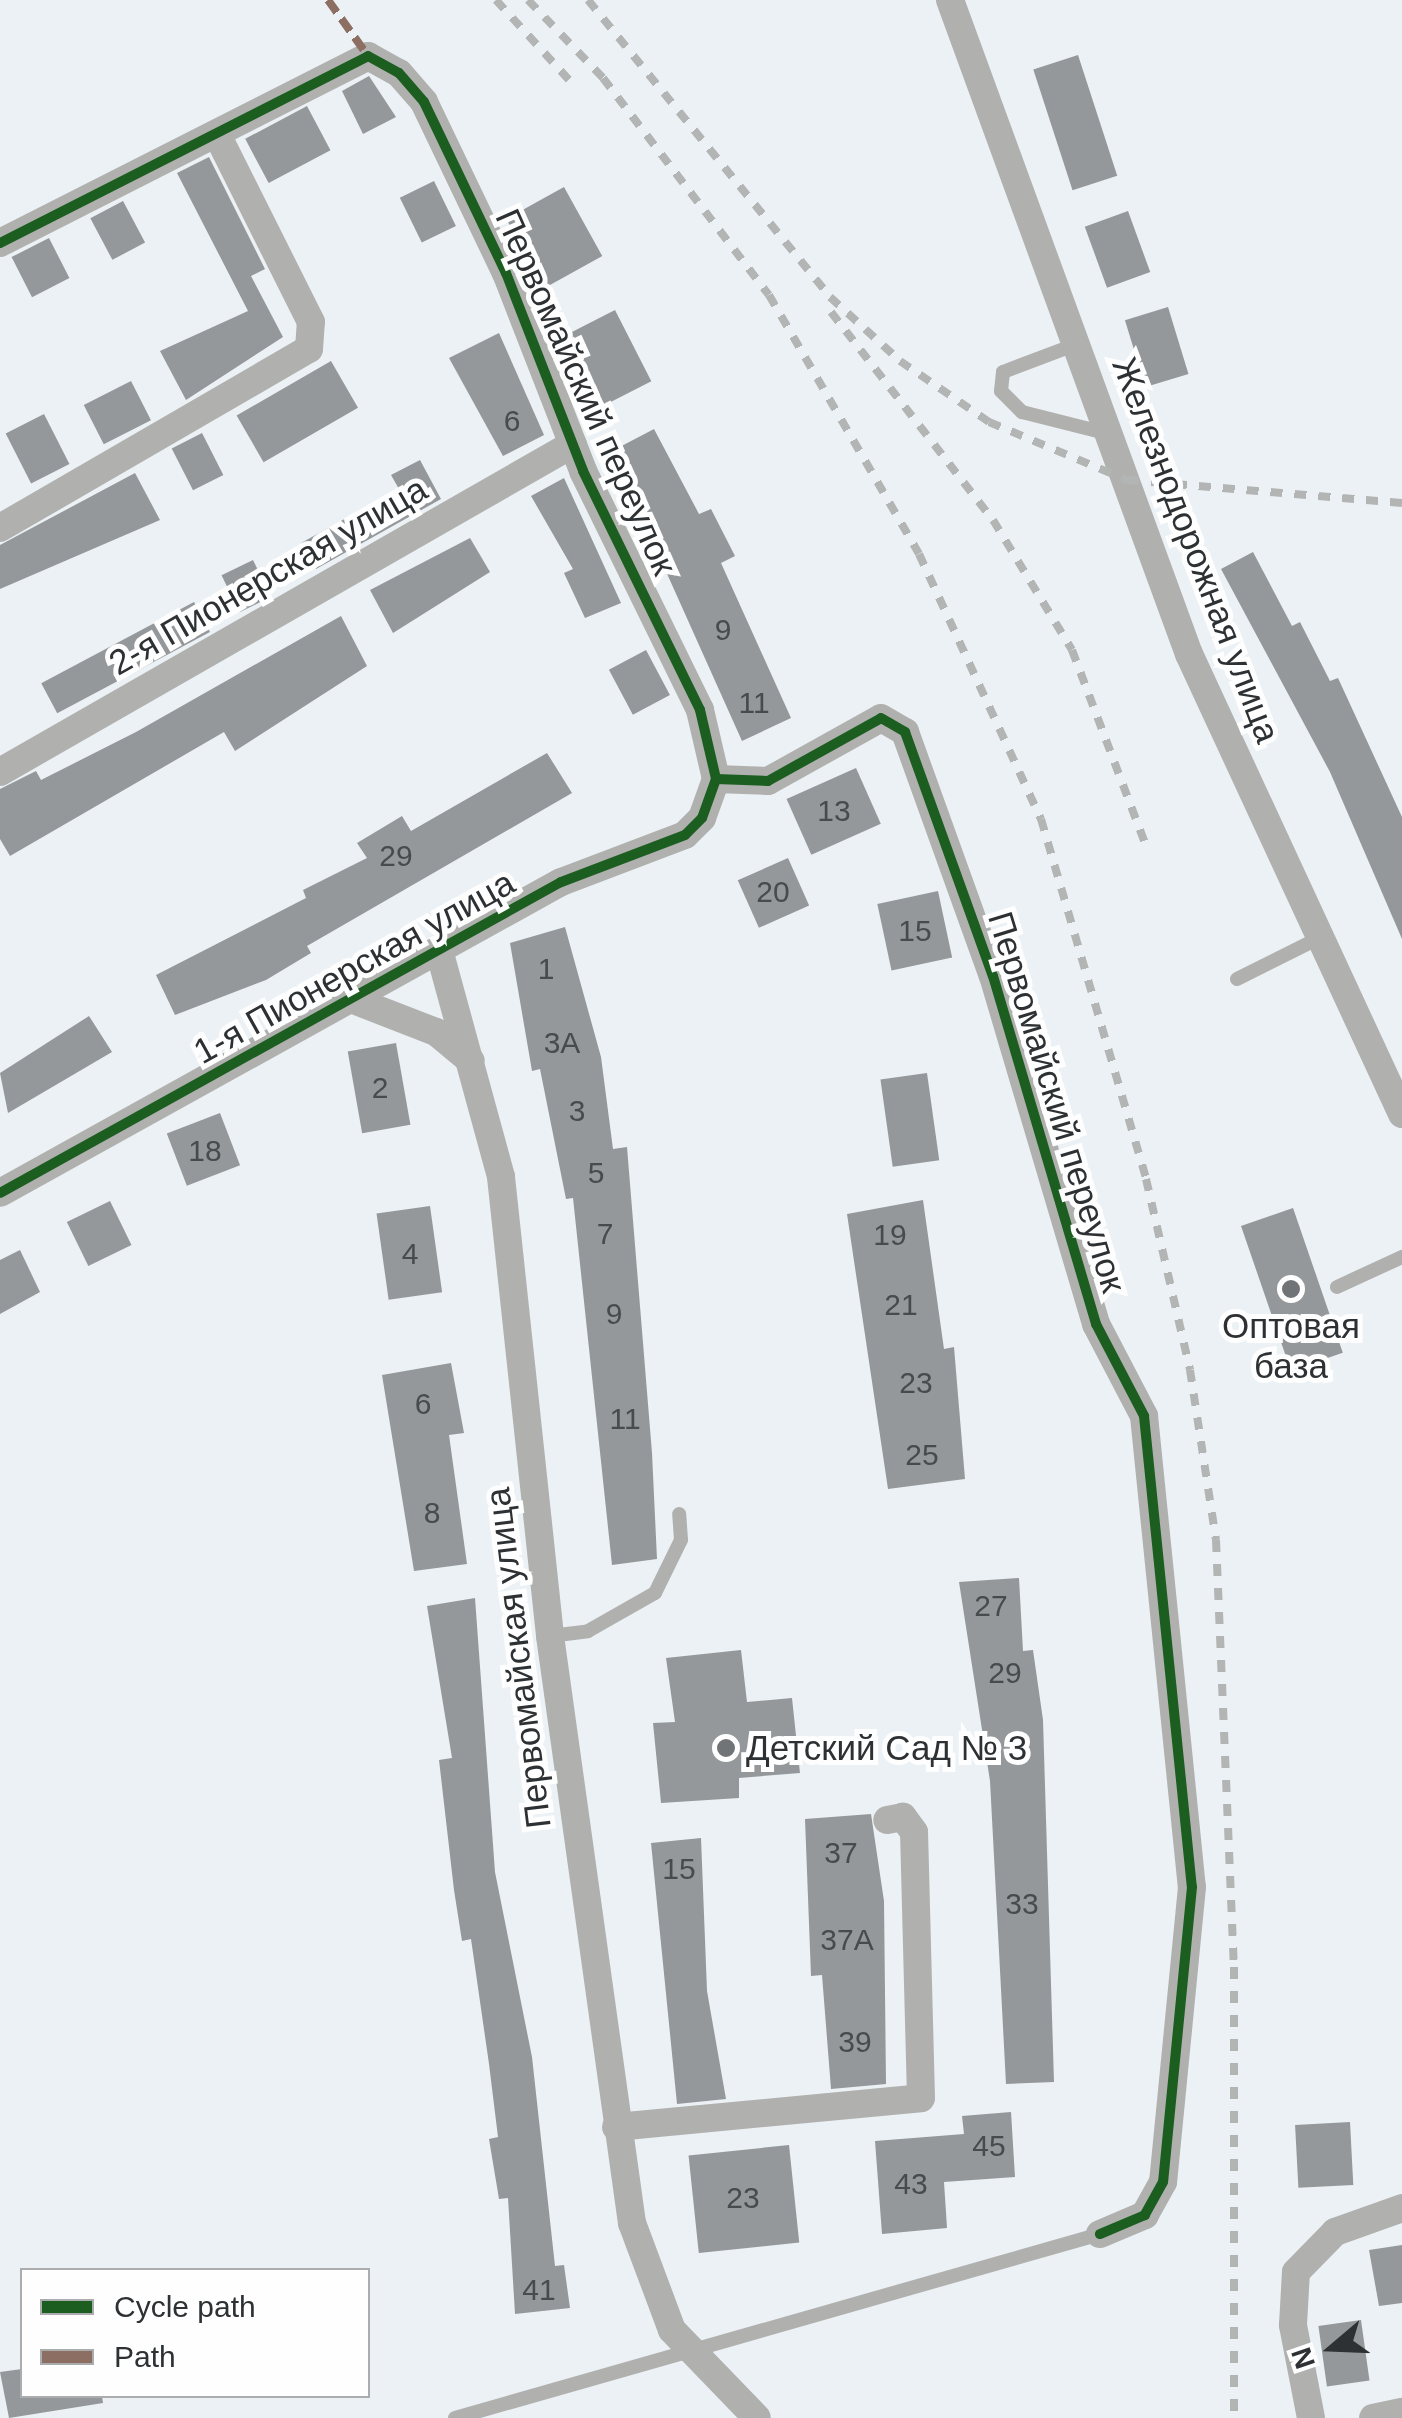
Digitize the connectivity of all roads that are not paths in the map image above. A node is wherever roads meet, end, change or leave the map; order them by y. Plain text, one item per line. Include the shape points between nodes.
1 (950, 0) edge
2 (217, 134) junction
3 (0, 243) edge
4 (1077, 344) junction
5 (1110, 434) junction
6 (573, 444) junction
7 (0, 528) edge
8 (0, 772) edge
9 (716, 779) junction
10 (1317, 939) junction
11 (439, 950) junction
12 (1237, 979) dead end
13 (356, 1001) junction
14 (471, 1061) junction
15 (1402, 1114) edge
16 (0, 1193) edge
17 (1402, 1258) edge
18 (1337, 1288) dead end
19 (679, 1514) dead end
20 (550, 1636) junction
21 (887, 1820) dead end
22 (616, 2127) junction
23 (1402, 2208) edge
24 (1100, 2234) joint
25 (690, 2351) junction
26 (1402, 2412) edge
27 (455, 2418) edge
28 (757, 2418) edge
29 (1311, 2418) edge
30 (1373, 2418) edge

1 - 4 street, Железнодорожная улица
2 - 3 street
2 - 6 street, Первомайский переулок via 368,56 424,102
2 - 7 street via 312,322 309,350
4 - 5 street, Железнодорожная улица
4 - 5 lane via 1004,372 1002,391 1022,412
5 - 10 street, Железнодорожная улица via 1189,654
6 - 8 street, 2-я Пионерская улица
6 - 9 street, Первомайский переулок via 700,710
9 - 11 street, 1-я Пионерская улица via 702,818 684,835 560,882
9 - 24 street, Первомайский переулок via 768,781 866,722 894,722 905,732 993,976 1096,1324 1144,1416 1192,1888 1163,2182 1145,2215
10 - 12 lane
10 - 15 street, Железнодорожная улица
11 - 13 street, 1-я Пионерская улица
11 - 14 street, Первомайская улица
13 - 14 street via 436,1032
13 - 16 street, 1-я Пионерская улица
14 - 20 street, Первомайская улица via 501,1177
17 - 18 lane
19 - 20 lane via 681,1540 655,1593 606,1623
20 - 22 street, Первомайская улица
21 - 22 street via 903,1818 914,1832 921,2098
22 - 25 street, Первомайская улица via 632,2223 672,2330
23 - 29 street via 1335,2232 1296,2272 1293,2325
24 - 25 lane
25 - 27 lane
25 - 28 street via 738,2388
26 - 30 street

